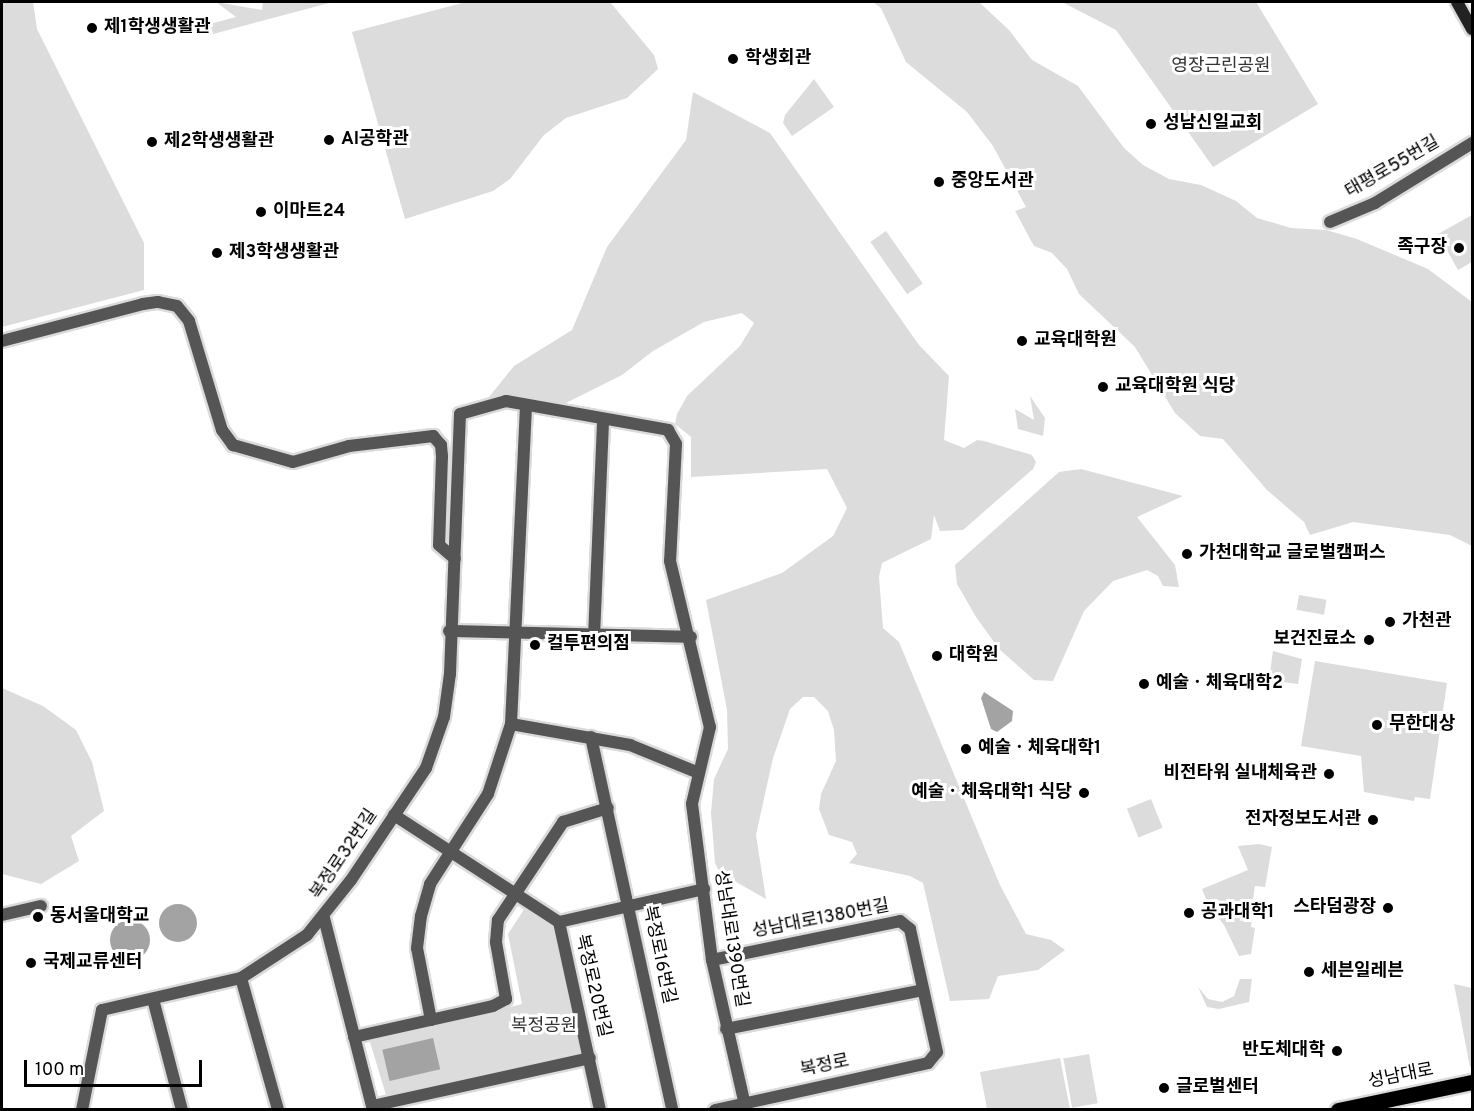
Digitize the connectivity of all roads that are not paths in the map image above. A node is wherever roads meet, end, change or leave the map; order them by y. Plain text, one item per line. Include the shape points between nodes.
1 (1457, 2) edge
2 (1473, 28) edge
3 (1473, 143) edge
4 (1330, 222) dead end
5 (2, 341) edge
6 (526, 407) junction
7 (460, 414) joint
8 (603, 420) junction
9 (455, 559) junction
10 (449, 631) junction
11 (516, 634) junction
12 (594, 637) junction
13 (691, 638) junction
14 (511, 723) junction
15 (591, 737) junction
16 (699, 773) junction
17 (608, 808) junction
18 (394, 815) junction
19 (454, 852) junction
20 (704, 889) junction
21 (515, 892) junction
22 (41, 906) dead end
23 (630, 908) junction
24 (2, 915) edge
25 (324, 918) junction
26 (559, 922) junction
27 (712, 960) junction
28 (241, 978) junction
29 (923, 990) junction
30 (153, 999) junction
31 (431, 1020) junction
32 (726, 1029) junction
33 (354, 1037) junction
34 (937, 1052) joint
35 (590, 1058) junction
36 (1473, 1083) edge
37 (745, 1106) edge
38 (373, 1108) edge
39 (82, 1110) edge
40 (182, 1110) edge
41 (278, 1110) edge
42 (600, 1110) edge
43 (672, 1110) edge
44 (715, 1110) edge
45 (1338, 1110) edge

1 - 2 main road
3 - 4 street, 태평로55번길 via 1375,203
5 - 9 street via 19,340 143,304 177,306 189,321 222,430 233,445 303,461 349,447 433,436 441,445 442,456 439,545
6 - 7 street, 성남대로1390번길 via 506,401
6 - 8 street, 성남대로1390번길
6 - 11 street
7 - 9 street, 복정로32번길
8 - 12 street
8 - 13 street, 성남대로1390번길 via 668,430 676,444 670,561
9 - 10 street, 복정로32번길
10 - 11 street
10 - 18 street, 복정로32번길 via 450,674 444,717 426,768
11 - 12 street
11 - 14 street
12 - 13 street
13 - 16 street, 성남대로1390번길 via 710,727
14 - 15 street
14 - 19 street via 488,794
15 - 16 street via 630,745
15 - 17 street, 복정로16번길
16 - 20 street, 성남대로1390번길 via 692,804
17 - 21 street via 563,822
17 - 23 street, 복정로16번길
18 - 19 street, 복정로20번길
18 - 25 street, 복정로32번길
19 - 21 street, 복정로20번길
19 - 31 street via 430,884 421,916 417,948
20 - 23 street
20 - 27 street, 성남대로1390번길
21 - 26 street, 복정로20번길
21 - 31 street via 498,920 496,942 507,999
22 - 24 street
23 - 26 street
23 - 43 street, 복정로16번길
25 - 28 street via 307,935
25 - 33 street, 복정로32번길
26 - 35 street, 복정로20번길
27 - 29 street, 성남대로1380번길 via 900,921 910,929
27 - 32 street, 성남대로1390번길
28 - 30 street
28 - 41 street
29 - 32 street
29 - 34 street, 성남대로1380번길
30 - 39 street via 102,1010
30 - 40 street
31 - 33 street
32 - 37 street, 성남대로1390번길
33 - 38 street, 복정로32번길
34 - 37 street, 복정로 via 928,1063
35 - 38 street, 복정로32번길
35 - 42 street, 복정로20번길
36 - 45 main road, 성남대로
37 - 44 street, 복정로

